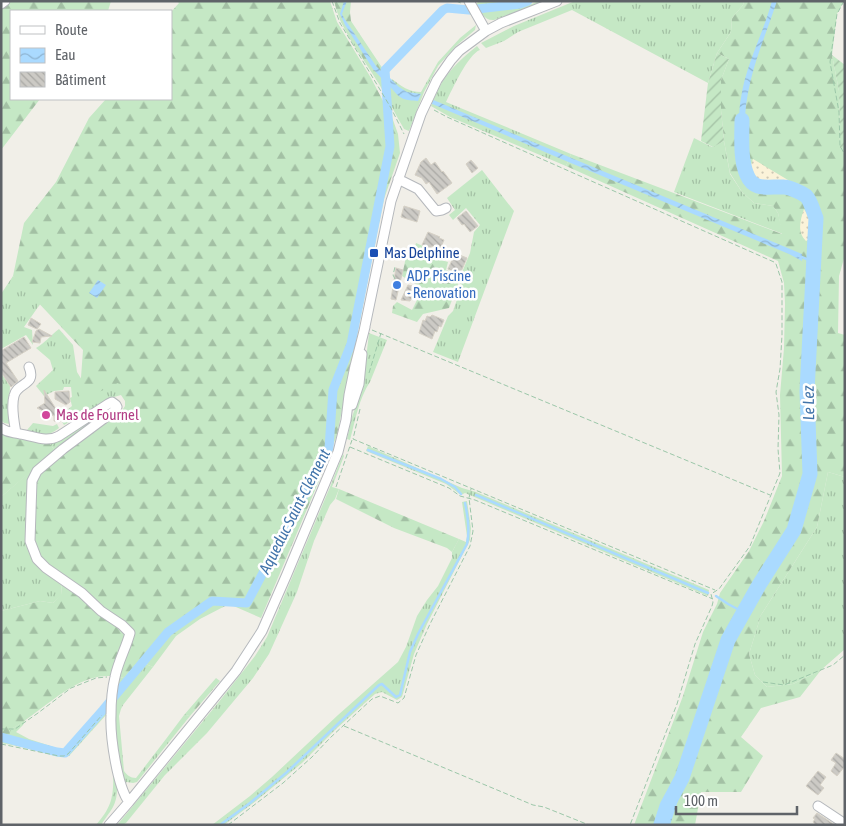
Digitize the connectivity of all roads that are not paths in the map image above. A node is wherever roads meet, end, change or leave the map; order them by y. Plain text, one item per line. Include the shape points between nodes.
1 (5, 1) edge
2 (469, 1) edge
3 (557, 1) edge
4 (1, 4) edge
5 (486, 31) junction
6 (398, 178) junction
7 (446, 208) dead end
8 (30, 367) dead end
9 (1, 428) edge
10 (16, 433) junction
11 (129, 802) junction
12 (818, 806) dead end
13 (845, 824) edge
14 (109, 825) edge

1 - 4 street
2 - 5 street
3 - 5 street
5 - 6 street via 451,60 431,90
6 - 7 street via 418,189 436,211
6 - 11 street via 359,346 341,443 287,574 258,637 236,671
8 - 10 street via 30,379 17,389 13,398
9 - 10 street
10 - 11 street via 52,439 108,404 116,405 116,410 37,471 32,481 30,541 34,553 46,568 82,592 130,633 115,676 111,721 121,785
11 - 14 street
12 - 13 street

